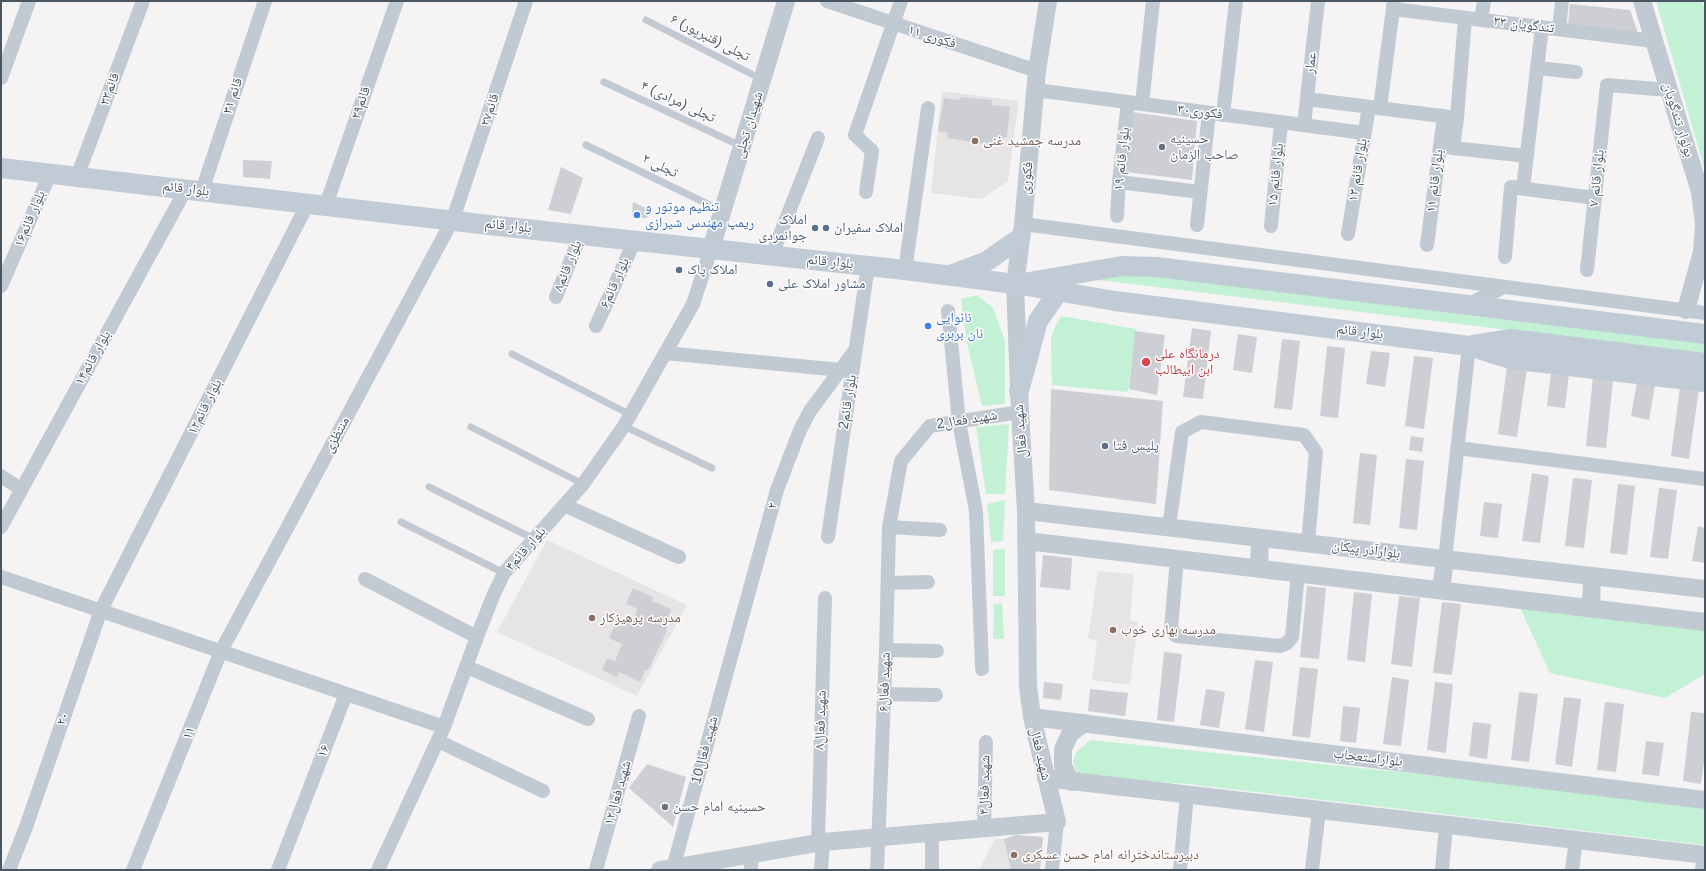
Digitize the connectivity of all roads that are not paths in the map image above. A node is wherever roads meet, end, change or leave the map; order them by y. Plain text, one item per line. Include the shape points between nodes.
1 (29, 1) edge
2 (143, 1) edge
3 (265, 1) edge
4 (397, 1) edge
5 (526, 1) edge
6 (786, 1) edge
7 (827, 1) edge
8 (901, 1) edge
9 (1048, 1) edge
10 (1153, 1) edge
11 (1236, 1) edge
12 (1318, 1) edge
13 (1484, 1) edge
14 (1562, 1) edge
15 (1642, 1) edge
16 (1393, 5) edge
17 (1465, 18) junction
18 (646, 20) dead end
19 (1481, 20) junction
20 (892, 24) junction
21 (1542, 27) junction
22 (1559, 29) junction
23 (1654, 41) junction
24 (1537, 68) junction
25 (1037, 71) junction
26 (1576, 72) dead end
27 (1, 78) edge
28 (762, 79) junction
29 (604, 82) dead end
30 (1036, 90) junction
31 (1669, 90) junction
32 (1307, 99) junction
33 (1135, 103) junction
34 (1374, 107) junction
35 (928, 108) dead end
36 (1209, 113) junction
37 (1223, 115) junction
38 (1450, 117) junction
39 (1281, 123) junction
40 (1304, 126) junction
41 (1364, 133) junction
42 (818, 138) dead end
43 (586, 145) dead end
44 (742, 146) junction
45 (1446, 147) junction
46 (1527, 156) junction
47 (1, 168) edge
48 (50, 174) junction
49 (77, 177) junction
50 (1119, 182) junction
51 (1517, 188) junction
52 (194, 190) junction
53 (866, 192) dead end
54 (1200, 192) junction
55 (1595, 198) junction
56 (317, 204) junction
57 (722, 211) junction
58 (1117, 216) dead end
59 (453, 219) junction
60 (1197, 225) dead end
61 (1271, 226) dead end
62 (1705, 226) edge
63 (1021, 231) junction
64 (581, 234) junction
65 (1348, 234) dead end
66 (635, 240) junction
67 (1427, 245) dead end
68 (711, 248) junction
69 (772, 255) junction
70 (1506, 257) dead end
71 (868, 266) junction
72 (904, 270) junction
73 (1587, 270) dead end
74 (948, 276) junction
75 (1015, 284) junction
76 (1, 286) edge
77 (1504, 287) junction
78 (1058, 292) junction
79 (556, 297) dead end
80 (1469, 304) junction
81 (1686, 310) junction
82 (948, 311) dead end
83 (1705, 313) edge
84 (596, 326) dead end
85 (1705, 334) edge
86 (1469, 346) junction
87 (856, 349) junction
88 (512, 354) dead end
89 (665, 354) junction
90 (1705, 363) edge
91 (841, 370) junction
92 (1705, 382) edge
93 (1019, 391) junction
94 (1020, 412) junction
95 (628, 420) junction
96 (959, 422) junction
97 (471, 427) dead end
98 (1458, 448) junction
99 (712, 468) dead end
100 (1, 476) edge
101 (1705, 479) edge
102 (583, 484) junction
103 (429, 487) dead end
104 (22, 489) junction
105 (564, 505) junction
106 (1026, 511) junction
107 (401, 522) dead end
108 (1121, 522) junction
109 (1, 527) edge
110 (889, 527) junction
111 (1169, 527) junction
112 (940, 530) dead end
113 (828, 537) dead end
114 (1260, 538) junction
115 (534, 539) junction
116 (1027, 541) junction
117 (1308, 543) junction
118 (1120, 552) junction
119 (679, 558) dead end
120 (1177, 559) junction
121 (1445, 559) junction
122 (1259, 568) junction
123 (504, 573) junction
124 (1298, 573) junction
125 (1592, 576) junction
126 (1, 577) edge
127 (365, 579) dead end
128 (928, 582) dead end
129 (888, 583) junction
130 (1705, 589) edge
131 (1441, 590) junction
132 (825, 598) dead end
133 (1591, 608) junction
134 (101, 610) junction
135 (1705, 622) edge
136 (476, 637) junction
137 (886, 650) junction
138 (937, 650) dead end
139 (221, 651) junction
140 (466, 666) junction
141 (982, 669) dead end
142 (725, 679) joint
143 (346, 694) junction
144 (884, 694) junction
145 (936, 695) dead end
146 (639, 716) dead end
147 (1032, 717) junction
148 (588, 719) dead end
149 (1084, 724) junction
150 (444, 728) junction
151 (438, 741) junction
152 (986, 742) dead end
153 (1046, 778) junction
154 (1071, 782) junction
155 (543, 791) dead end
156 (1187, 795) junction
157 (1705, 800) edge
158 (1318, 810) junction
159 (1057, 822) junction
160 (1446, 825) junction
161 (984, 828) junction
162 (932, 833) junction
163 (879, 837) junction
164 (1576, 840) junction
165 (820, 842) junction
166 (1704, 860) edge
167 (751, 862) edge
168 (666, 869) edge
169 (9, 870) edge
170 (133, 870) edge
171 (278, 870) edge
172 (378, 870) edge
173 (596, 870) edge
174 (821, 870) edge
175 (877, 870) edge
176 (932, 870) edge
177 (1052, 870) edge
178 (1180, 870) edge
179 (1312, 870) edge
180 (1442, 870) edge
181 (1572, 870) edge

1 - 27 street
2 - 49 street, قائم۳۳
3 - 52 street, قائم ۳۱
4 - 56 street, قائم۲۹
5 - 59 street, قائم۲۷
6 - 28 street, شهیدان تجلی
7 - 20 street, فکوری ۱۱
8 - 20 street
9 - 25 street, فکوری
10 - 33 street, بلوار قائم ۱۹
11 - 37 street
12 - 32 street, عمار
13 - 19 street
14 - 22 street
15 - 23 street, بولوار تندگویان
16 - 17 street, ۳۳ تندگویان
16 - 34 street, بلوار قائم ۱۳
17 - 19 street, ۳۳ تندگویان
17 - 38 street, بلوار قائم ۱۱
18 - 28 lane, ۶ تجلی (قنبرپور)
19 - 21 street, ۳۳ تندگویان
20 - 25 street, فکوری ۱۱
20 - 53 street via 855,135 872,151
21 - 22 street, ۳۳ تندگویان
21 - 24 street
22 - 23 street, ۳۳ تندگویان
23 - 31 street, بولوار تندگویان
24 - 26 street
24 - 46 street
25 - 30 street, فکوری
28 - 44 street, شهیدان تجلی
29 - 44 lane, ۴ تجلی (مرادی)
30 - 33 street, فکوری۳۰
30 - 63 street, فکوری
31 - 55 street, بلوار قائم ۷ via 1607,85
31 - 62 street, بولوار تندگویان via 1700,192
32 - 34 street
32 - 40 street, عمار
33 - 36 street, فکوری۳۰
33 - 50 street, بلوار قائم ۱۹
34 - 38 street
34 - 41 street, بلوار قائم ۱۳
35 - 72 street
36 - 37 street, فکوری۳۰
36 - 54 street
37 - 39 street, فکوری۳۰
38 - 45 street, بلوار قائم ۱۱
39 - 40 street, فکوری۳۰
39 - 61 street, بلوار قائم ۱۵
40 - 41 street, فکوری۳۰
41 - 65 street, بلوار قائم ۱۳
42 - 69 street
43 - 57 lane, ۲ تجلی
44 - 57 street, شهیدان تجلی
45 - 46 street
45 - 67 street, بلوار قائم ۱۱
46 - 51 street
47 - 48 main road, بلوار قائم
48 - 49 main road, بلوار قائم
48 - 76 street, بلوار قائم۱۶
49 - 52 main road, بلوار قائم
50 - 54 street
50 - 58 street, بلوار قائم ۱۹
51 - 55 street
51 - 70 street
52 - 56 main road, بلوار قائم
52 - 104 street, بلوار قائم۱۴
54 - 60 street
55 - 73 street, بلوار قائم ۷
56 - 59 main road, بلوار قائم
56 - 134 street, بلوار قائم۱۲
57 - 68 street, شهیدان تجلی
59 - 64 main road, بلوار قائم
59 - 139 street, منتظزی
62 - 81 street, بولوار تندگویان via 1702,252
63 - 74 main road via 987,261
63 - 75 street, فکوری
63 - 77 street
64 - 66 main road, بلوار قائم
64 - 79 street, بلوار قائم۸
66 - 68 main road, بلوار قائم
66 - 84 street, بلوار قائم۶
68 - 69 main road, بلوار قائم
68 - 89 street, بلوار قائم۴ via 693,304
69 - 71 main road, بلوار قائم
71 - 72 main road, بلوار قائم
71 - 87 street, 2بلوار قائم
72 - 74 main road, بلوار قائم
74 - 75 main road, بلوار قائم
75 - 78 main road, بلوار قائم
75 - 80 main road, بلوار قائم via 1122,266 1156,267
75 - 93 street, شهید فعال
77 - 80 street
77 - 81 street
78 - 86 main road, بلوار قائم
78 - 93 main road via 1038,321
80 - 85 main road, بلوار قائم
81 - 83 street
82 - 96 street
86 - 90 main road via 1511,339
86 - 92 main road, بلوار قائم via 1510,359
86 - 98 street
87 - 91 street, ۲
87 - 113 street, 2بلوار قائم
88 - 95 lane
89 - 91 street
89 - 95 street, بلوار قائم۴
91 - 142 street, ۲ via 822,392 800,430 780,484
93 - 94 street, شهید فعال
94 - 96 street, شهید فعال2
94 - 106 street, شهید فعال
95 - 99 lane
95 - 102 street, بلوار قائم۴
96 - 110 street, شهید فعال2 via 930,426 901,461
96 - 141 street via 976,511
97 - 102 lane
98 - 101 street
98 - 121 street
100 - 104 street
102 - 105 street, بلوار قائم۴
103 - 115 lane
104 - 109 street, بلوار قائم۱۴
105 - 115 street, بلوار قائم۴
105 - 119 street
106 - 108 street, بلوارآذر پیکان
106 - 116 street, شهید فعال
107 - 123 lane
108 - 111 street, بلوارآذر پیکان
108 - 118 street
110 - 112 street
110 - 129 street, شهید فعال۶
111 - 114 street, بلوارآذر پیکان
111 - 117 street via 1182,432 1201,422 1304,435 1316,452
114 - 117 street, بلوارآذر پیکان
114 - 122 street
115 - 123 street, بلوار قائم۴
116 - 118 street
116 - 147 street, شهید فعال via 1028,686
117 - 121 street, بلوارآذر پیکان
118 - 120 street
120 - 122 street
120 - 124 street via 1170,628 1176,636 1280,646 1287,643 1292,637
121 - 125 street, بلوارآذر پیکان
121 - 131 street
122 - 124 street
123 - 136 street, بلوار قائم۴
124 - 131 street
125 - 130 street, بلوارآذر پیکان
125 - 133 street
126 - 134 street
127 - 136 street
128 - 129 street
129 - 137 street, شهید فعال۶
131 - 133 street
132 - 165 street, شهید فعال۸
133 - 135 street
134 - 139 street
134 - 169 street, ۲۰
136 - 140 street, بلوار قائم۴
137 - 138 street
137 - 144 street, شهید فعال۶
139 - 143 street
139 - 170 street, ۱۱
140 - 148 street
140 - 150 street, بلوار قائم۴
142 - 168 street, 10شهید فعال
143 - 150 street
143 - 171 street, ۱۶
144 - 145 street
144 - 163 street, شهید فعال۶
146 - 173 street, شهید فعال۱۲
147 - 149 street, بلواراستعجاب
147 - 153 street, شهید فعال
149 - 154 street via 1070,734 1063,749 1063,766
149 - 157 street, بلواراستعجاب
150 - 151 street, بلوار قائم۴
151 - 155 street
151 - 172 street, بلوار قائم۴
152 - 161 street, شهید فعال۴
153 - 154 street
153 - 159 street, شهید فعال
154 - 156 street
156 - 158 street
156 - 178 street
158 - 160 street
158 - 179 street
159 - 161 street
159 - 177 street
160 - 164 street
160 - 180 street
161 - 162 street
162 - 163 street
162 - 176 street
163 - 165 street
163 - 175 street, شهید فعال۶
164 - 166 street
164 - 181 street
165 - 167 street
165 - 174 street, شهید فعال۸
167 - 168 street

